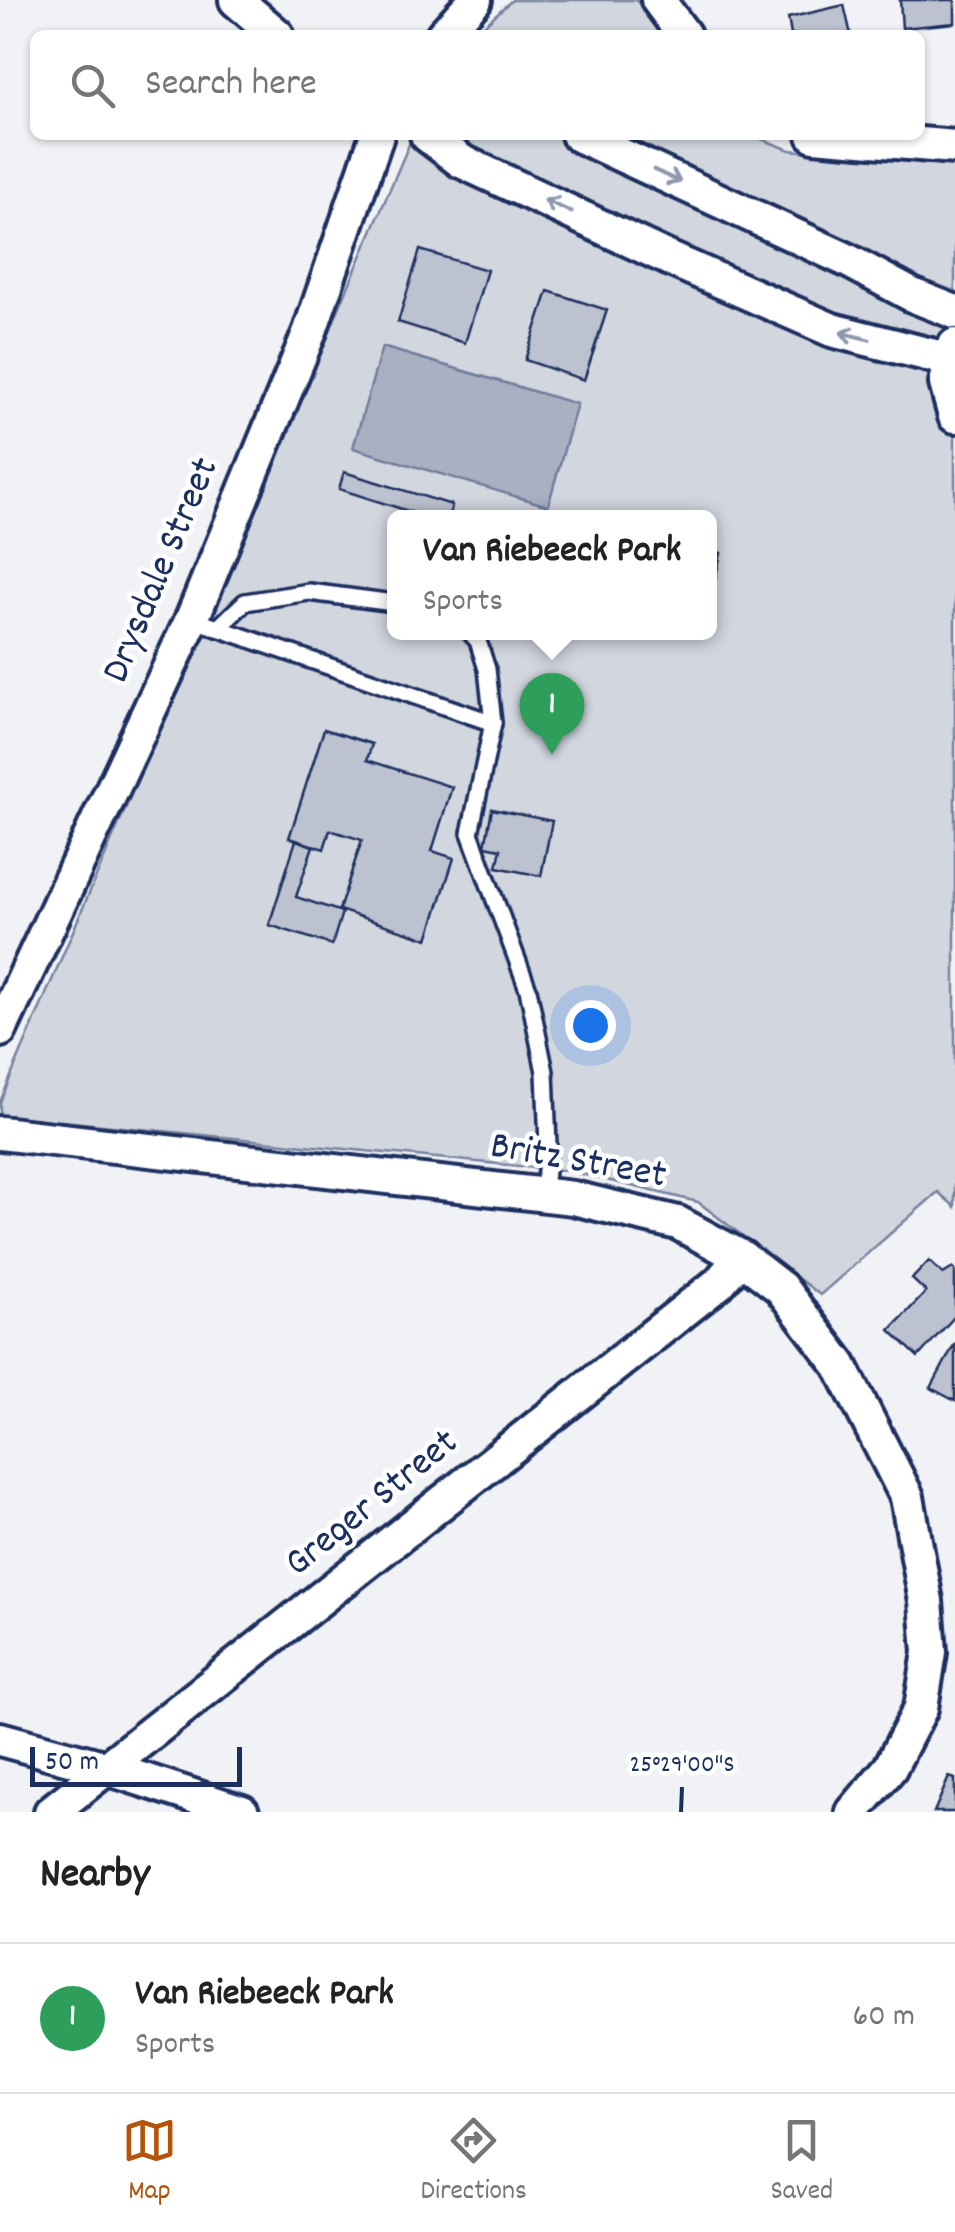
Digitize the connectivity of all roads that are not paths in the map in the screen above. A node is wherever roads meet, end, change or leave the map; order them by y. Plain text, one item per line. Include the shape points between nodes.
1 (236, 0) edge
2 (658, 0) edge
3 (467, 3) edge
4 (271, 30) edge
5 (447, 30) edge
6 (680, 30) edge
7 (376, 140) edge
8 (434, 140) edge
9 (589, 140) edge
10 (873, 140) edge
11 (955, 147) edge
12 (955, 312) edge
13 (952, 352) edge
14 (955, 416) edge
15 (387, 602) edge
16 (205, 623) junction
17 (478, 640) edge
18 (494, 723) junction
19 (0, 1030) edge
20 (0, 1133) edge
21 (544, 1195) junction
22 (740, 1257) junction
23 (0, 1738) edge
24 (110, 1769) junction
25 (52, 1812) edge
26 (242, 1812) edge
27 (853, 1812) edge

1 - 4 street
2 - 6 street
3 - 5 street
7 - 16 street, Drysdale Street
13 -> 8 street via 832,330 461,160
9 -> 12 street
10 - 11 street
13 - 14 street via 946,383
15 - 16 lane via 310,592 245,602
16 - 18 lane
16 - 19 street, Drysdale Street
17 - 18 lane
18 - 21 lane via 470,833 532,1005 545,1072
20 - 21 street, Britz Street
21 - 22 street, Britz Street via 678,1223
22 - 24 street, Greger Street via 719,1284
22 - 27 street, Britz Street via 781,1288 840,1365 907,1496 930,1652 922,1708 890,1768
23 - 24 street
24 - 25 street, Greger Street
24 - 26 street

